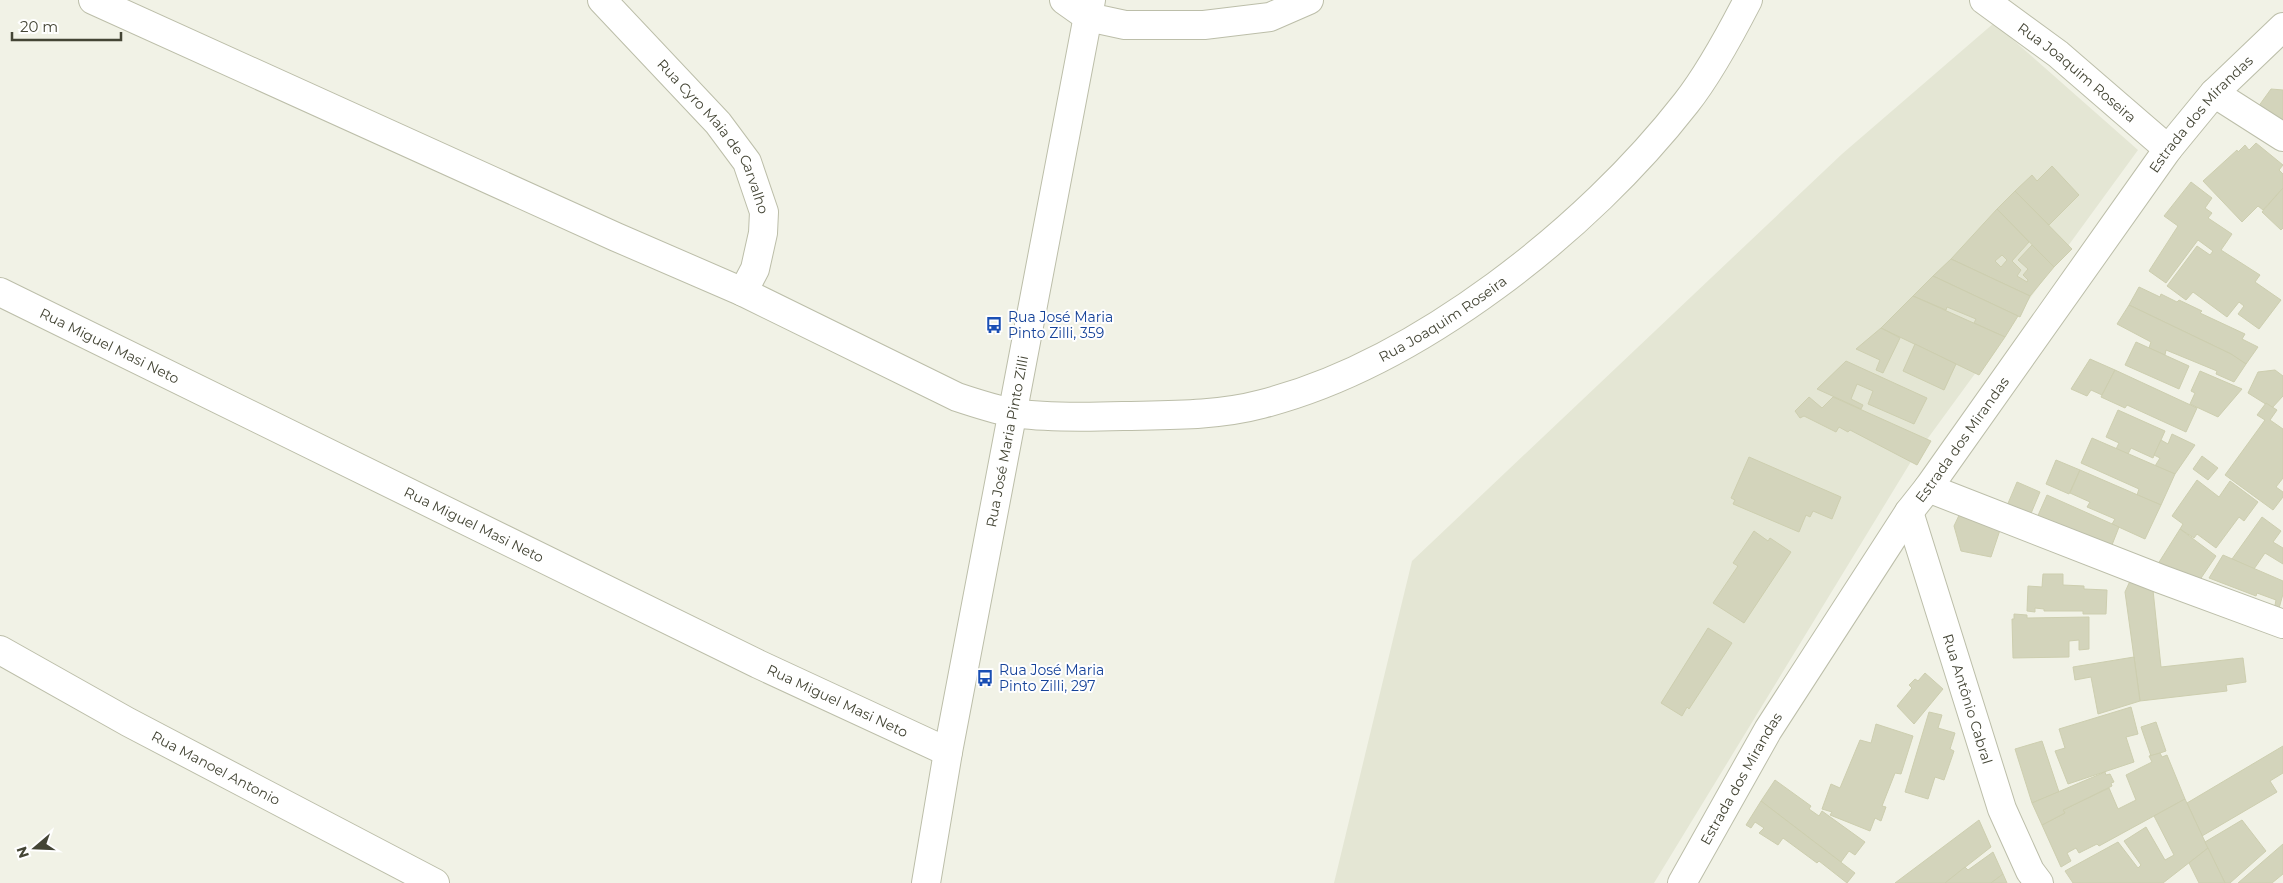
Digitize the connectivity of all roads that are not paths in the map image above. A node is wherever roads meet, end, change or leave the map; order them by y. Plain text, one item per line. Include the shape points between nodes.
1 (93, 0) edge
2 (602, 0) edge
3 (1064, 0) edge
4 (1309, 0) edge
5 (1748, 0) edge
6 (1984, 0) edge
7 (1089, 8) edge
8 (2277, 41) edge
9 (2214, 93) junction
10 (2283, 137) edge
11 (2168, 148) junction
12 (0, 292) edge
13 (743, 292) junction
14 (1014, 413) junction
15 (1928, 488) junction
16 (1909, 512) junction
17 (2283, 624) edge
18 (0, 650) edge
19 (948, 752) junction
20 (435, 883) edge
21 (926, 883) edge
22 (1682, 883) edge
23 (2039, 883) edge

1 - 13 street
2 - 13 street, Rua Cyro Maia de Carvalho via 718,123 747,162 764,212 755,269
3 - 7 street
4 - 7 street via 1270,17 1204,25 1125,25
5 - 14 street, Rua Joaquim Roseira via 1688,101 1640,158 1569,226 1490,291 1409,342 1332,380 1261,404 1194,415
6 - 11 street, Rua Joaquim Roseira via 2058,54
7 - 14 street, Rua José Maria Pinto Zilli
8 - 9 street, Estrada dos Mirandas
9 - 10 street
9 - 11 street, Estrada dos Mirandas
11 - 15 street, Estrada dos Mirandas
12 - 19 street, Rua Miguel Masi Neto via 758,664
13 - 14 street via 957,397
14 - 19 street, Rua José Maria Pinto Zilli
15 - 16 street, Estrada dos Mirandas
15 - 17 street
16 - 22 street, Estrada dos Mirandas via 1768,730
16 - 23 street, Rua Antônio Cabral via 2002,809 2030,871
18 - 20 street, Rua Manoel Antonio via 128,722
19 - 21 street, Rua José Maria Pinto Zilli

